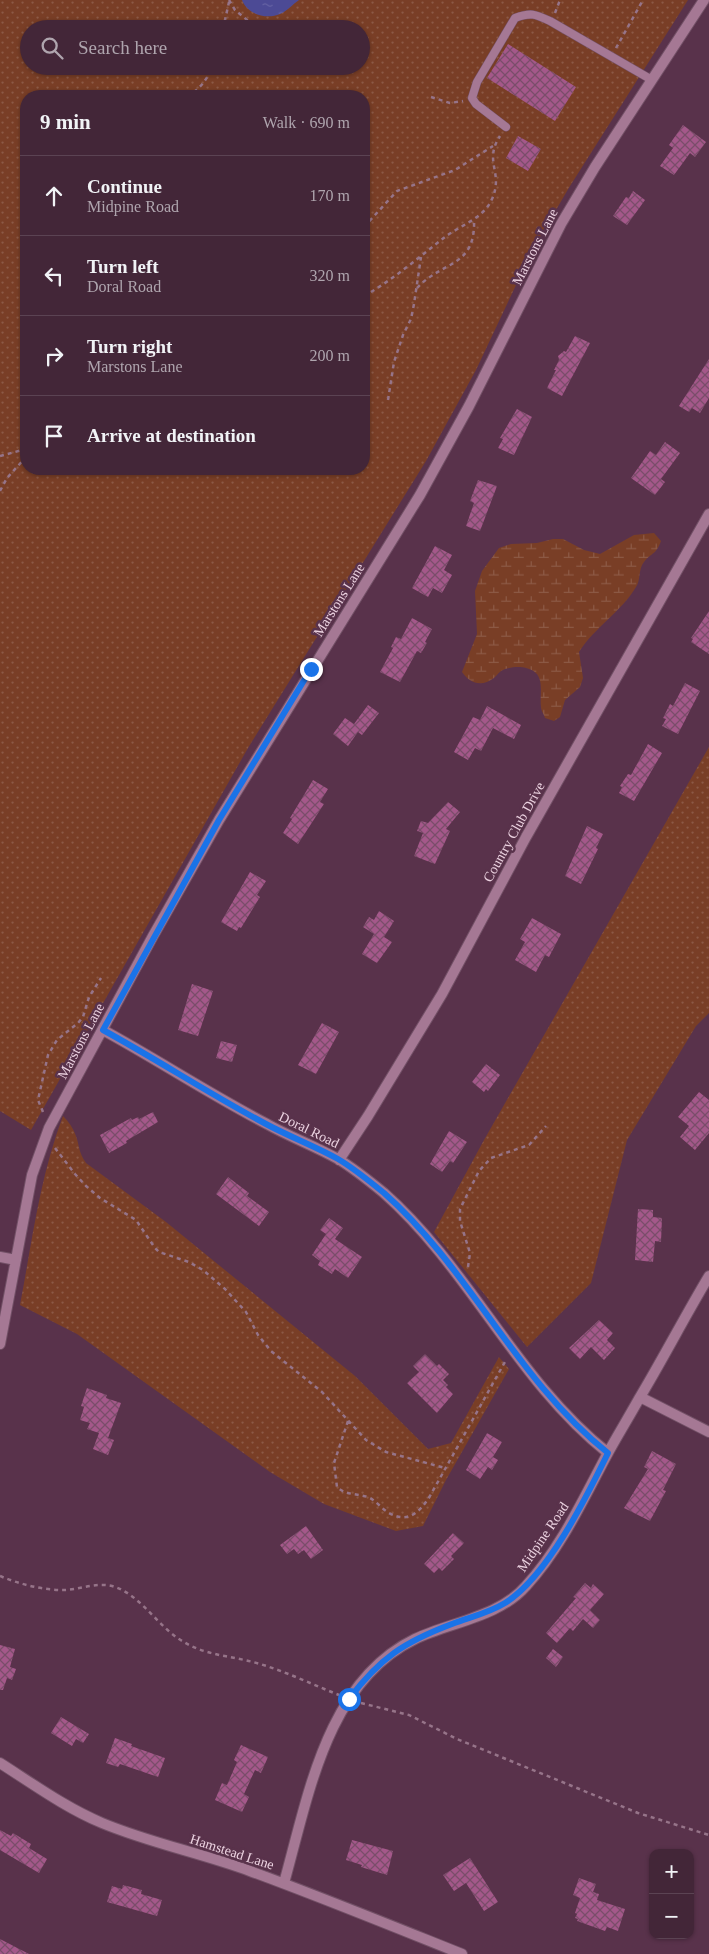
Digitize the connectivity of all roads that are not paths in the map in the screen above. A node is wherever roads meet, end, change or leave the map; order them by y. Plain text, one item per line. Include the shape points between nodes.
1 (704, 0) edge
2 (652, 80) junction
3 (506, 126) road end
4 (709, 514) edge
5 (103, 1030) junction
6 (339, 1160) junction
7 (0, 1256) edge
8 (16, 1260) junction
9 (709, 1276) edge
10 (0, 1344) edge
11 (640, 1397) junction
12 (709, 1432) edge
13 (608, 1453) junction
14 (0, 1763) edge
15 (284, 1883) junction
16 (462, 1954) edge

1 - 2 street, Marstons Lane
2 - 3 lane via 550,20 525,14 515,18 477,82 472,98
2 - 5 street, Marstons Lane via 562,224 420,495 219,820
4 - 6 street, Country Club Drive via 526,837 442,994
5 - 6 street, Doral Road via 266,1124
5 - 8 street, Marstons Lane via 49,1128 32,1175
6 - 13 street, Doral Road via 383,1193 422,1232 567,1417
7 - 8 street
8 - 10 street, Marstons Lane
9 - 11 street, Midpine Road
11 - 12 street
11 - 13 street, Midpine Road
13 - 15 street, Midpine Road via 563,1536 526,1587 488,1611 414,1639 377,1665 361,1683 332,1728
14 - 15 street, Hamstead Lane via 99,1822
15 - 16 street, Hamstead Lane

